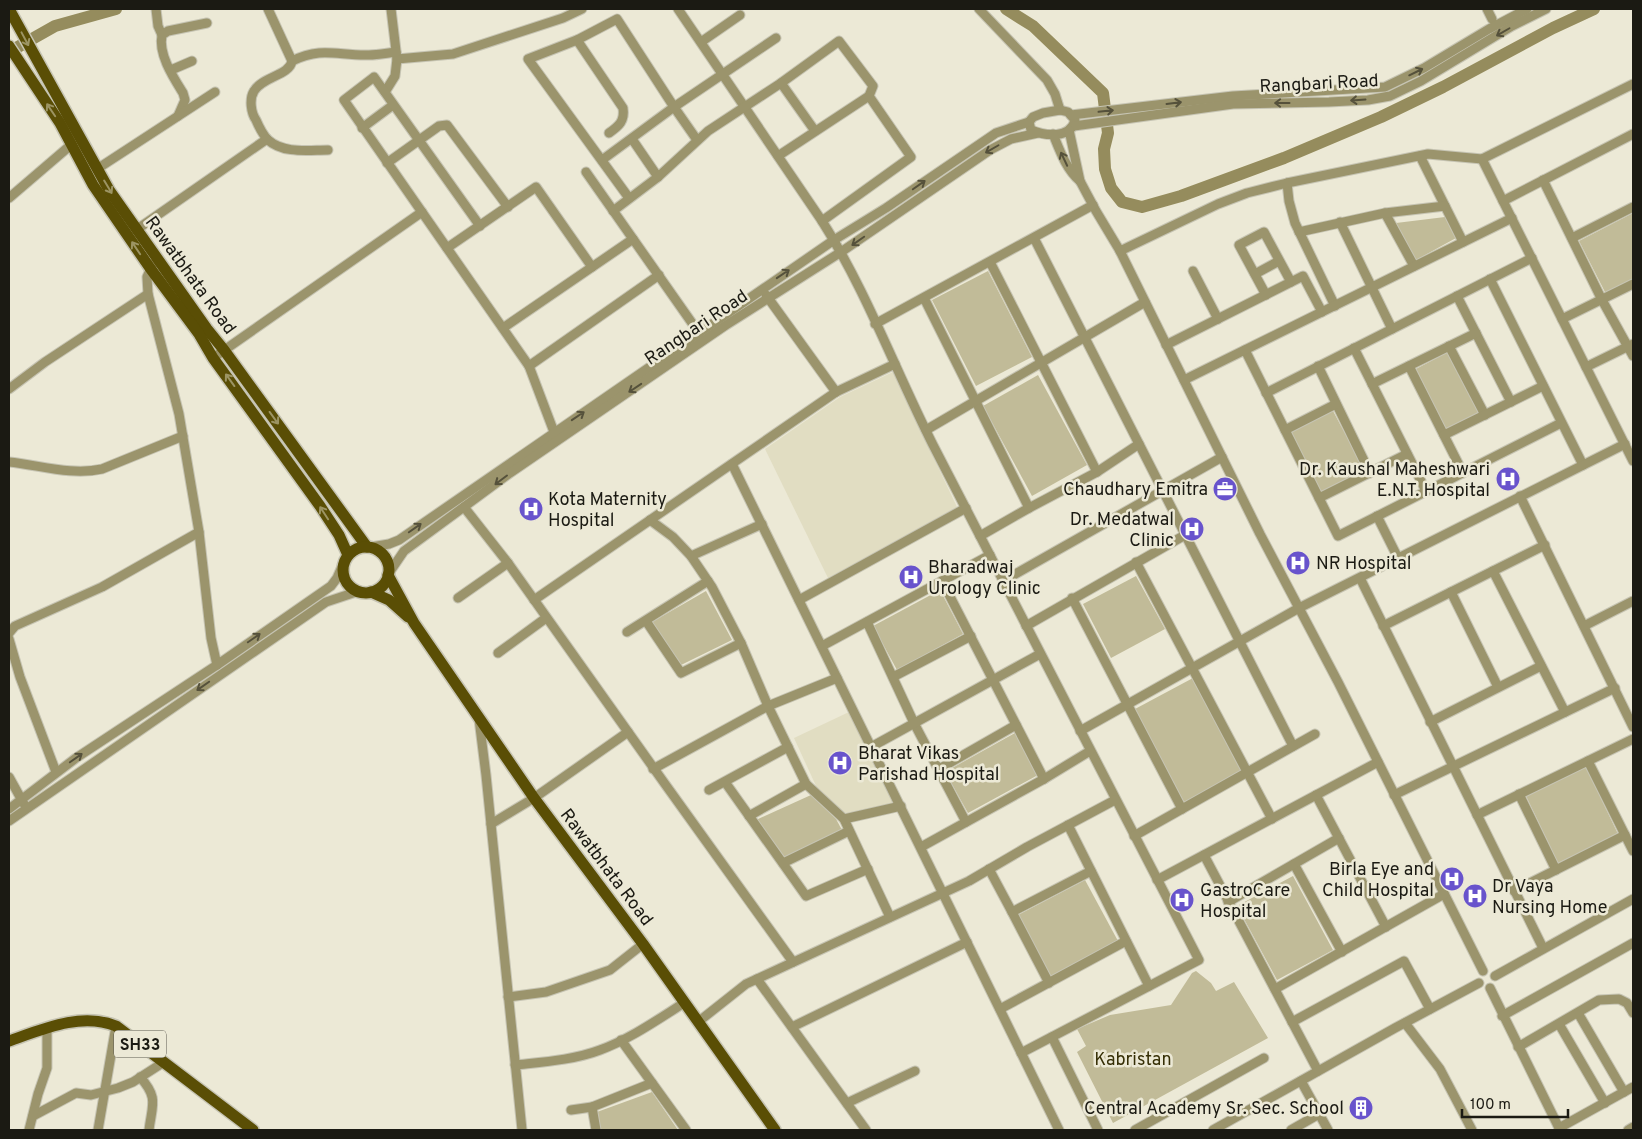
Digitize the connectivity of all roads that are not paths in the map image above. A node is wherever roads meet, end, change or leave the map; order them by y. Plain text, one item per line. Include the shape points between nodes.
1 (9, 9) edge
2 (156, 9) edge
3 (269, 9) edge
4 (391, 9) edge
5 (582, 9) edge
6 (678, 9) edge
7 (980, 9) edge
8 (1487, 9) edge
9 (1527, 9) edge
10 (1546, 9) edge
11 (740, 15) dead end
12 (1492, 19) dead end
13 (207, 23) dead end
14 (162, 35) junction
15 (776, 38) dead end
16 (577, 40) junction
17 (701, 42) junction
18 (9, 46) edge
19 (396, 56) junction
20 (292, 60) junction
21 (192, 61) dead end
22 (171, 70) junction
23 (722, 74) junction
24 (781, 83) junction
25 (1633, 84) edge
26 (215, 92) dead end
27 (385, 92) junction
28 (869, 96) junction
29 (393, 105) junction
30 (744, 106) junction
31 (674, 107) junction
32 (1060, 110) junction
33 (1071, 115) junction
34 (178, 117) junction
35 (1029, 122) junction
36 (362, 128) junction
37 (1071, 128) junction
38 (815, 131) junction
39 (609, 133) dead end
40 (1038, 133) junction
41 (1053, 134) junction
42 (1633, 134) edge
43 (266, 139) junction
44 (632, 139) junction
45 (418, 140) junction
46 (697, 140) junction
47 (72, 144) junction
48 (328, 150) dead end
49 (778, 156) junction
50 (1420, 156) junction
51 (1482, 158) junction
52 (602, 160) junction
53 (387, 163) junction
54 (97, 169) junction
55 (586, 172) dead end
56 (658, 177) junction
57 (1543, 180) junction
58 (1080, 181) junction
59 (1287, 183) junction
60 (9, 198) edge
61 (629, 198) junction
62 (1503, 201) junction
63 (1093, 205) junction
64 (1445, 206) junction
65 (508, 207) junction
66 (1633, 207) edge
67 (613, 211) junction
68 (422, 212) junction
69 (1385, 213) junction
70 (1512, 218) junction
71 (822, 221) junction
72 (1340, 222) junction
73 (480, 226) junction
74 (136, 230) junction
75 (1299, 232) junction
76 (1034, 238) junction
77 (1572, 238) junction
78 (633, 239) junction
79 (834, 240) junction
80 (1463, 242) junction
81 (447, 248) junction
82 (1120, 251) junction
83 (842, 252) junction
84 (1532, 258) junction
85 (1279, 261) junction
86 (990, 262) junction
87 (154, 264) junction
88 (1414, 266) junction
89 (592, 268) junction
90 (1193, 271) dead end
91 (1255, 274) junction
92 (659, 275) junction
93 (1490, 279) junction
94 (1290, 282) junction
95 (1633, 284) edge
96 (762, 288) junction
97 (1372, 288) junction
98 (148, 294) junction
99 (1266, 295) junction
100 (1457, 296) junction
101 (769, 298) junction
102 (924, 298) junction
103 (1602, 300) junction
104 (1145, 302) junction
105 (1335, 306) junction
106 (1322, 312) junction
107 (1218, 319) junction
108 (1562, 319) junction
109 (876, 324) junction
110 (503, 328) junction
111 (1392, 329) junction
112 (699, 333) junction
113 (1476, 333) junction
114 (1084, 337) junction
115 (1166, 345) junction
116 (1631, 345) edge
117 (1449, 346) junction
118 (1354, 348) junction
119 (224, 350) junction
120 (1244, 350) junction
121 (1633, 356) edge
122 (213, 358) junction
123 (1040, 363) junction
124 (894, 364) junction
125 (529, 366) junction
126 (1318, 366) junction
127 (1409, 366) junction
128 (1586, 368) junction
129 (1184, 380) junction
130 (1372, 384) junction
131 (1543, 386) junction
132 (9, 389) edge
133 (836, 392) junction
134 (1266, 393) junction
135 (975, 401) junction
136 (1511, 402) junction
137 (1336, 404) junction
138 (1485, 415) junction
139 (1561, 423) junction
140 (926, 430) junction
141 (1285, 430) junction
142 (554, 432) junction
143 (1444, 435) junction
144 (183, 436) junction
145 (1139, 444) junction
146 (1625, 444) junction
147 (1407, 454) junction
148 (1222, 457) junction
149 (1633, 461) edge
150 (9, 462) edge
151 (732, 464) junction
152 (1583, 465) junction
153 (1096, 472) junction
154 (1370, 473) junction
155 (1462, 473) junction
156 (1161, 491) junction
157 (1426, 492) junction
158 (1520, 496) junction
159 (1319, 498) junction
160 (464, 507) junction
161 (966, 508) junction
162 (1029, 508) junction
163 (1377, 516) junction
164 (650, 520) junction
165 (762, 524) junction
166 (199, 532) junction
167 (339, 535) junction
168 (1185, 535) junction
169 (980, 536) junction
170 (1544, 545) junction
171 (369, 547) junction
172 (990, 555) junction
173 (690, 556) junction
174 (346, 558) junction
175 (1398, 558) junction
176 (1136, 562) junction
177 (508, 563) junction
178 (1494, 571) junction
179 (388, 574) junction
180 (337, 578) junction
181 (1360, 578) junction
182 (708, 581) junction
183 (942, 581) junction
184 (1003, 581) junction
185 (365, 592) junction
186 (1451, 592) junction
187 (319, 594) junction
188 (458, 598) dead end
189 (1072, 598) junction
190 (534, 600) junction
191 (799, 600) junction
192 (326, 602) junction
193 (1632, 604) edge
194 (1299, 608) junction
195 (546, 618) junction
196 (646, 621) junction
197 (867, 622) junction
198 (414, 623) junction
199 (1026, 626) junction
200 (1383, 626) junction
201 (1584, 626) junction
202 (628, 632) dead end
203 (9, 633) edge
204 (970, 636) junction
205 (9, 639) edge
206 (741, 642) junction
207 (1239, 642) junction
208 (822, 646) junction
209 (498, 653) dead end
210 (232, 654) junction
211 (1040, 654) junction
212 (238, 662) junction
213 (216, 665) junction
214 (1541, 666) junction
215 (1193, 668) junction
216 (893, 677) junction
217 (837, 678) junction
218 (992, 680) junction
219 (1498, 687) junction
220 (182, 688) junction
221 (1614, 688) junction
222 (188, 696) junction
223 (1128, 705) junction
224 (768, 706) junction
225 (1565, 712) junction
226 (479, 719) junction
227 (1430, 722) junction
228 (914, 723) junction
229 (1016, 725) junction
230 (1633, 727) edge
231 (1080, 731) junction
232 (628, 732) junction
233 (1315, 734) dead end
234 (1633, 739) edge
235 (1292, 746) junction
236 (788, 747) junction
237 (871, 747) junction
238 (1090, 751) junction
239 (1588, 761) junction
240 (1378, 762) junction
241 (1452, 767) junction
242 (653, 768) junction
243 (939, 769) junction
244 (56, 772) junction
245 (1247, 772) junction
246 (9, 777) edge
247 (1044, 779) junction
248 (725, 782) junction
249 (806, 784) junction
250 (709, 790) dead end
251 (1519, 794) junction
252 (1316, 795) junction
253 (1394, 795) junction
254 (534, 798) junction
255 (21, 799) junction
256 (1115, 800) junction
257 (901, 806) junction
258 (9, 808) edge
259 (27, 808) junction
260 (1182, 809) junction
261 (1477, 815) junction
262 (750, 816) junction
263 (844, 819) junction
264 (1272, 819) junction
265 (9, 821) edge
266 (966, 822) junction
267 (491, 824) junction
268 (1068, 825) junction
269 (849, 831) junction
270 (1625, 835) junction
271 (1134, 836) junction
272 (1339, 838) junction
273 (921, 847) junction
274 (1633, 851) edge
275 (1204, 856) junction
276 (783, 863) junction
277 (1294, 864) junction
278 (868, 869) junction
279 (989, 869) junction
280 (1556, 870) junction
281 (1091, 871) junction
282 (1157, 880) junction
283 (1514, 891) junction
284 (943, 892) junction
285 (1444, 894) junction
286 (1633, 899) edge
287 (1228, 902) junction
288 (1012, 912) junction
289 (890, 916) junction
290 (1386, 927) junction
291 (1126, 941) junction
292 (967, 942) junction
293 (1633, 943) edge
294 (643, 944) junction
295 (1543, 948) junction
296 (1342, 952) junction
297 (794, 962) junction
298 (1482, 972) junction
299 (1495, 976) junction
300 (757, 978) junction
301 (1049, 983) junction
302 (1479, 983) junction
303 (1149, 986) junction
304 (1490, 988) junction
305 (1275, 989) junction
306 (508, 997) junction
307 (684, 1003) junction
308 (1000, 1009) junction
309 (1430, 1009) junction
310 (1578, 1013) junction
311 (1633, 1013) edge
312 (1502, 1016) junction
313 (698, 1022) junction
314 (1292, 1022) junction
315 (1405, 1023) junction
316 (1559, 1024) junction
317 (116, 1026) junction
318 (792, 1027) junction
319 (47, 1028) junction
320 (1052, 1037) junction
321 (621, 1040) junction
322 (9, 1041) edge
323 (1518, 1047) junction
324 (1021, 1053) junction
325 (1264, 1058) dead end
326 (164, 1062) junction
327 (515, 1065) junction
328 (915, 1071) dead end
329 (1318, 1071) junction
330 (140, 1077) junction
331 (1301, 1081) junction
332 (652, 1083) junction
333 (1633, 1087) edge
334 (1624, 1092) junction
335 (104, 1093) junction
336 (847, 1103) junction
337 (1605, 1103) junction
338 (592, 1107) junction
339 (571, 1110) dead end
340 (1319, 1114) junction
341 (33, 1116) junction
342 (1633, 1127) edge
343 (1559, 1129) edge
344 (29, 1130) edge
345 (98, 1130) edge
346 (149, 1130) edge
347 (253, 1130) edge
348 (522, 1130) edge
349 (596, 1130) edge
350 (686, 1130) edge
351 (775, 1130) edge
352 (866, 1130) edge
353 (1058, 1130) edge
354 (1098, 1130) edge
355 (1135, 1130) edge
356 (1213, 1130) edge
357 (1291, 1130) edge
358 (1328, 1130) edge
359 (1472, 1130) edge
360 (1628, 1130) edge

1 -> 54 main road, Rawatbhata Road
2 - 14 street
3 - 20 street
4 - 19 street
5 - 19 street via 453,54
6 - 17 street
7 - 32 street via 1047,80
8 - 12 street
33 -> 9 street, Rangbari Road via 1234,96 1385,87
10 -> 37 street, Rangbari Road via 1390,96 1368,100 1233,104
11 - 17 street
13 - 14 street
14 - 22 street via 162,48
15 - 23 street
16 - 31 street via 617,19
16 - 39 street via 623,108 620,124
16 - 52 street via 528,59
17 - 23 street
47 -> 18 main road, Rawatbhata Road
19 - 20 street via 318,52
19 - 27 street via 395,76
20 - 43 street via 288,68 261,82 253,91 251,108
21 - 22 street
22 - 34 street via 185,100
23 - 30 street
23 - 31 street
24 - 28 street via 839,41 873,86
24 - 30 street
24 - 38 street
25 - 51 street
26 - 34 street
27 - 29 street
27 - 36 street via 374,77 344,100
28 - 38 street
28 - 71 street via 911,157
29 - 36 street
29 - 45 street
30 - 46 street
30 - 49 street
31 - 44 street
31 - 46 street
32 - 33 street
32 - 35 street, Rangbari Road via 1038,115
33 - 37 street via 1075,120
34 - 54 street
35 - 40 street via 1031,130
79 -> 35 street, Rangbari Road via 996,133
36 - 53 street
37 - 41 street, Rangbari Road
37 - 58 street
38 - 49 street
40 - 41 street, Rangbari Road
40 -> 83 street, Rangbari Road via 1011,139 990,150
58 -> 41 street via 1072,174
42 - 57 street
43 - 48 street via 289,150
43 - 74 street
44 - 52 street
44 - 56 street
45 - 53 street
45 - 65 street via 439,126 447,125
45 - 73 street
46 - 56 street
47 - 60 street
87 -> 47 main road, Rawatbhata Road via 93,185
49 - 71 street
50 - 51 street
50 - 59 street
50 - 64 street
51 - 62 street
52 - 61 street
53 - 68 street
54 -> 74 main road, Rawatbhata Road
55 - 67 street
56 - 61 street
57 - 62 street
57 - 77 street
58 - 63 street
59 - 75 street
59 - 82 street via 1218,204
61 - 67 street
62 - 70 street
63 - 76 street
63 - 82 street
64 - 69 street
64 - 80 street
65 - 73 street
65 - 89 street via 536,187
66 - 77 street
67 - 78 street
68 - 81 street
68 - 119 street
69 - 72 street
69 - 88 street
70 - 80 street
70 - 84 street
71 - 79 street
72 - 75 street
72 - 97 street
73 - 81 street
74 - 87 main road, Rawatbhata Road
75 - 105 street
76 - 86 street
76 - 114 street
77 - 103 street
78 - 89 street
78 - 92 street
79 - 83 street
96 -> 79 street, Rangbari Road
80 - 88 street
81 - 110 street
82 - 104 street
83 - 101 street, Rangbari Road
83 - 109 street
84 - 93 street
84 - 108 street
85 - 91 street
85 - 91 street via 1264,232 1239,245
85 - 94 street
86 - 102 street
86 - 123 street
87 - 98 street via 146,277
87 - 119 main road, Rawatbhata Road
87 - 122 main road, Rawatbhata Road
88 - 97 street
89 - 110 street
90 - 107 street
91 - 99 street
92 - 112 street
92 - 125 street
93 - 100 street
93 - 131 street
94 - 99 street
94 - 106 street via 1303,276
95 - 103 street
96 - 101 street
96 - 112 street, Rangbari Road
97 - 105 street
97 - 111 street
98 - 132 street
98 - 144 street
99 - 107 street
100 - 111 street
100 - 113 street
101 - 133 street
101 -> 160 street, Rangbari Road
102 - 109 street
102 - 135 street
103 - 108 street
103 - 116 street
104 - 114 street
104 - 115 street
105 - 106 street
106 - 120 street
107 - 115 street
108 - 128 street
109 - 124 street
110 - 125 street
111 - 118 street
142 -> 112 street, Rangbari Road
113 - 117 street
113 - 136 street
114 - 123 street
114 - 145 street
115 - 129 street
116 - 121 street
116 - 128 street
117 - 127 street
117 - 138 street
118 - 126 street
118 - 130 street
119 - 122 street
119 -> 171 main road, Rawatbhata Road
120 - 129 street
120 - 134 street
167 -> 122 main road, Rawatbhata Road
123 - 135 street
123 - 153 street
124 - 133 street
124 - 140 street
125 - 142 street
126 - 134 street
126 - 137 street
127 - 130 street
127 - 143 street
128 - 146 street
129 - 148 street
130 - 147 street
131 - 136 street
131 - 139 street
133 - 151 street
134 - 141 street
135 - 140 street
135 - 162 street
136 - 138 street
137 - 141 street
137 - 154 street
138 - 143 street
139 - 152 street
139 - 155 street
140 - 161 street
141 - 159 street
171 -> 142 street, Rangbari Road via 399,540
143 - 155 street
144 - 150 street via 90,472
144 - 166 street
145 - 153 street
145 - 156 street
146 - 149 street
146 - 152 street
147 - 154 street
147 - 157 street
148 - 156 street
148 - 194 street
151 - 164 street
151 - 165 street
152 - 158 street
153 - 162 street
154 - 159 street
155 - 157 street
156 - 168 street
156 - 184 street
157 - 163 street
158 - 170 street
158 - 175 street
159 - 163 street via 1338,536
160 - 177 street
160 - 179 street, Rangbari Road via 404,551
161 - 169 street
161 - 191 street
162 - 169 street
163 - 175 street
164 - 173 street via 673,537
164 - 190 street
165 - 173 street
165 - 191 street
166 - 203 street via 102,588 15,626
166 - 213 street
167 - 174 main road, Rawatbhata Road
167 - 180 main road
168 - 176 street
168 - 207 street
169 - 172 street
170 - 178 street
170 - 201 street
171 - 174 main road via 359,548
171 - 179 main road via 386,559
172 - 183 street
172 - 184 street
173 - 182 street
174 - 180 street
174 - 185 main road via 344,576 347,583
175 - 181 street
176 - 189 street
176 - 215 street
177 - 188 street
177 - 190 street
178 - 186 street
178 - 214 street
179 - 185 main road via 382,586
179 - 198 main road, Rawatbhata Road
180 - 187 street
181 - 194 street
181 - 200 street
182 - 196 street
182 - 206 street
183 - 197 street
183 - 204 street
184 - 199 street
185 - 192 street
185 - 198 main road, Rawatbhata Road via 389,600
186 - 200 street
186 - 219 street
187 - 192 street
210 -> 187 street
189 - 199 street
189 - 223 street
190 - 195 street
191 - 208 street
192 - 212 street
193 - 201 street
194 - 207 street
194 - 240 street
195 - 209 street
195 - 232 street
196 - 202 street
196 - 206 street via 681,673
197 - 208 street
197 - 216 street
198 - 226 main road, Rawatbhata Road
199 - 211 street
200 - 227 street
201 - 221 street
204 - 216 street
204 - 218 street
205 - 244 street
206 - 224 street
207 - 215 street
207 - 235 street
208 - 217 street
210 - 212 street
210 - 213 street
211 - 218 street
211 - 231 street
212 -> 222 street
213 - 220 street
214 - 219 street
214 - 225 street
215 - 223 street
215 - 245 street
216 - 228 street
217 - 224 street
217 - 237 street
218 - 228 street
218 - 229 street
219 - 227 street
220 - 222 street
244 -> 220 street
221 - 225 street
221 - 230 street
222 - 259 street
223 - 231 street
223 - 260 street
224 - 236 street
224 - 242 street
225 - 241 street
226 - 254 main road, Rawatbhata Road
226 - 267 street
227 - 241 street
228 - 237 street
228 - 243 street
229 - 243 street
229 - 247 street
231 - 238 street
232 - 242 street
232 - 254 street
233 - 235 street
234 - 239 street
235 - 245 street
236 - 248 street
236 - 249 street
237 - 257 street
238 - 247 street
238 - 256 street
239 - 251 street
239 - 270 street
240 - 252 street
240 - 253 street
241 - 253 street
241 - 261 street
242 - 297 street
243 - 266 street
244 - 255 street
245 - 260 street
245 - 264 street
246 - 255 street
247 - 266 street
248 - 250 street
248 - 262 street
249 - 262 street
249 - 263 street
251 - 261 street
251 - 280 street
252 - 264 street
252 - 272 street
253 - 285 street
254 - 267 street
254 - 294 main road, Rawatbhata Road
255 - 258 street
255 - 259 street
256 - 268 street
256 - 271 street
257 - 263 street
257 - 273 street
259 - 265 street
260 - 271 street
261 - 283 street
262 - 276 street
263 - 269 street
264 - 275 street
266 - 273 street
267 - 306 street
268 - 279 street
268 - 281 street
269 - 276 street
269 - 278 street
270 - 274 street
270 - 280 street
271 - 282 street
272 - 277 street
272 - 290 street
273 - 284 street
275 - 282 street
275 - 287 street
276 - 278 street via 806,896
277 - 287 street
277 - 296 street
278 - 289 street
279 - 284 street
279 - 288 street
280 - 283 street
281 - 288 street
281 - 291 street
282 - 303 street via 1199,960
283 - 295 street
284 - 289 street
284 - 292 street
285 - 290 street
285 - 298 street
286 - 295 street
287 - 305 street
288 - 301 street
289 - 297 street
290 - 296 street
291 - 301 street
291 - 303 street
292 - 308 street
292 - 318 street
293 - 312 street
294 - 306 street via 610,970 546,992
294 - 307 main road, Rawatbhata Road
295 - 299 street
296 - 305 street
297 - 300 street
298 - 299 street via 1490,971
298 - 302 street via 1478,977
299 - 304 street
300 - 313 street
300 - 318 street
301 - 308 street
302 - 304 street
302 - 309 street
303 - 320 street
304 - 312 street
305 - 314 street
306 - 327 street
307 - 313 main road, Rawatbhata Road
307 - 321 street
308 - 324 street
309 - 314 street via 1404,961
309 - 315 street
310 - 311 street via 1599,1000 1619,999 1627,1003
310 - 316 street
310 - 334 street
312 - 323 street
313 - 351 main road, Rawatbhata Road
314 - 329 street
315 - 329 street
315 - 359 street via 1440,1070
316 - 323 street
316 - 337 street
317 - 319 main road, SH33 via 88,1020
317 - 326 main road, SH33
317 - 335 street
318 - 336 street
319 - 322 main road, SH33
319 - 341 street via 47,1068
320 - 324 street
320 - 354 street
321 - 327 street via 599,1051 555,1061
321 - 332 street
323 - 343 street
324 - 353 street
325 - 355 street
326 - 330 street
326 - 347 main road, SH33
327 - 348 street
328 - 336 street
329 - 331 street
330 - 335 street
330 - 346 street via 153,1095
331 - 340 street
331 - 356 street
332 - 338 street
332 - 350 street
333 - 334 street
334 - 337 street
335 - 341 street via 76,1093
335 - 345 street
336 - 352 street
337 - 343 street
338 - 339 street
338 - 349 street
340 - 357 street
340 - 358 street
341 - 344 street
342 - 360 street

